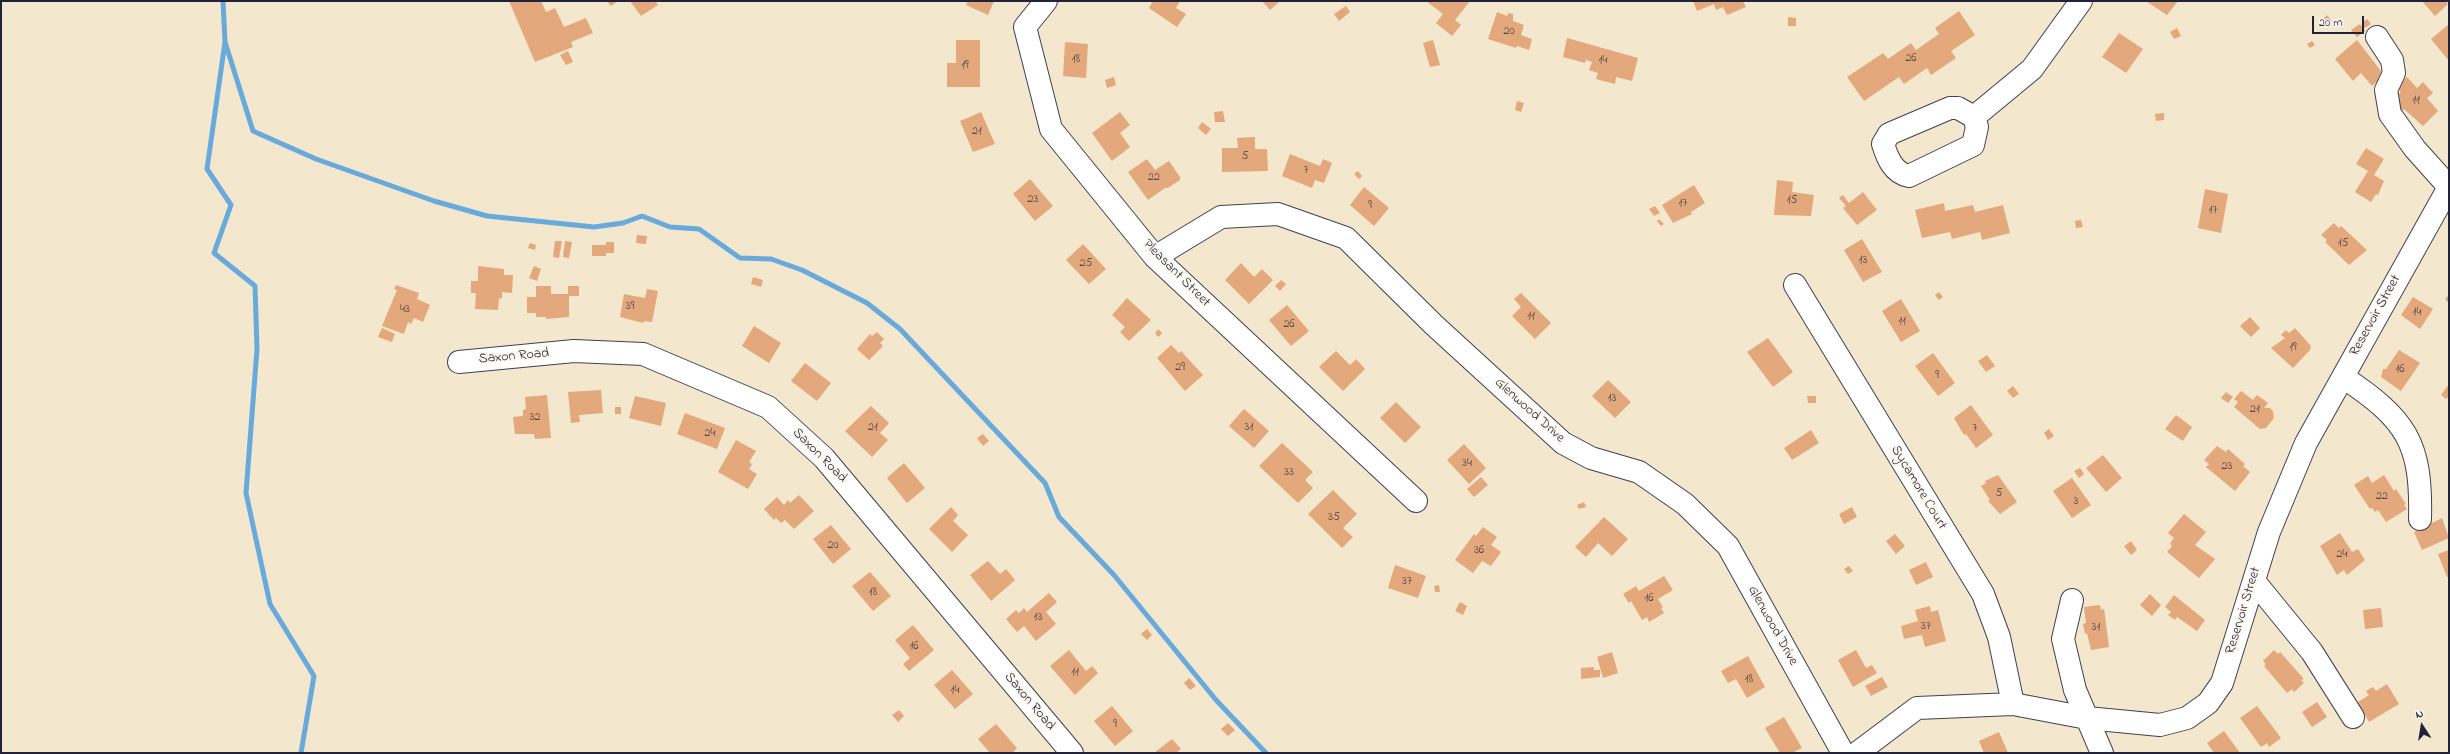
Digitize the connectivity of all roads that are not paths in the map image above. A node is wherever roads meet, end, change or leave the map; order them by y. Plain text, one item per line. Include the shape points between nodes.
1 (1046, 1) edge
2 (2081, 1) edge
3 (2377, 37) dead end
4 (1974, 117) dead end
5 (2449, 187) edge
6 (1155, 257) junction
7 (1795, 285) dead end
8 (459, 362) dead end
9 (2343, 377) junction
10 (1416, 501) dead end
11 (2420, 519) dead end
12 (2254, 581) junction
13 (2072, 600) dead end
14 (2013, 704) junction
15 (2353, 716) dead end
16 (2087, 718) junction
17 (1072, 753) edge
18 (1843, 753) edge
19 (1857, 753) edge
20 (2102, 753) edge

1 - 6 street, Pleasant Street via 1025,27 1051,129
2 - 4 street via 2032,69
3 - 5 street via 2392,60 2394,73 2386,90 2390,114 2415,149
5 - 9 street, Reservoir Street
6 - 10 street, Pleasant Street
6 - 18 street, Glenwood Drive via 1221,217 1278,214 1346,238 1434,325 1563,443 1591,458 1640,472 1685,504 1728,546
7 - 14 street, Sycamore Court via 1982,594 1999,637
8 - 17 street, Saxon Road via 574,351 643,354 768,407 824,458
9 - 11 street via 2366,392 2393,417 2409,441 2418,462 2421,480
9 - 12 street, Reservoir Street via 2306,443 2269,532
12 - 15 street via 2312,652
12 - 16 street, Reservoir Street via 2222,683 2208,703 2186,718 2160,725
13 - 16 street via 2063,639 2075,690
14 - 16 street, Reservoir Street
14 - 19 street, Reservoir Street via 1917,708
16 - 20 street

